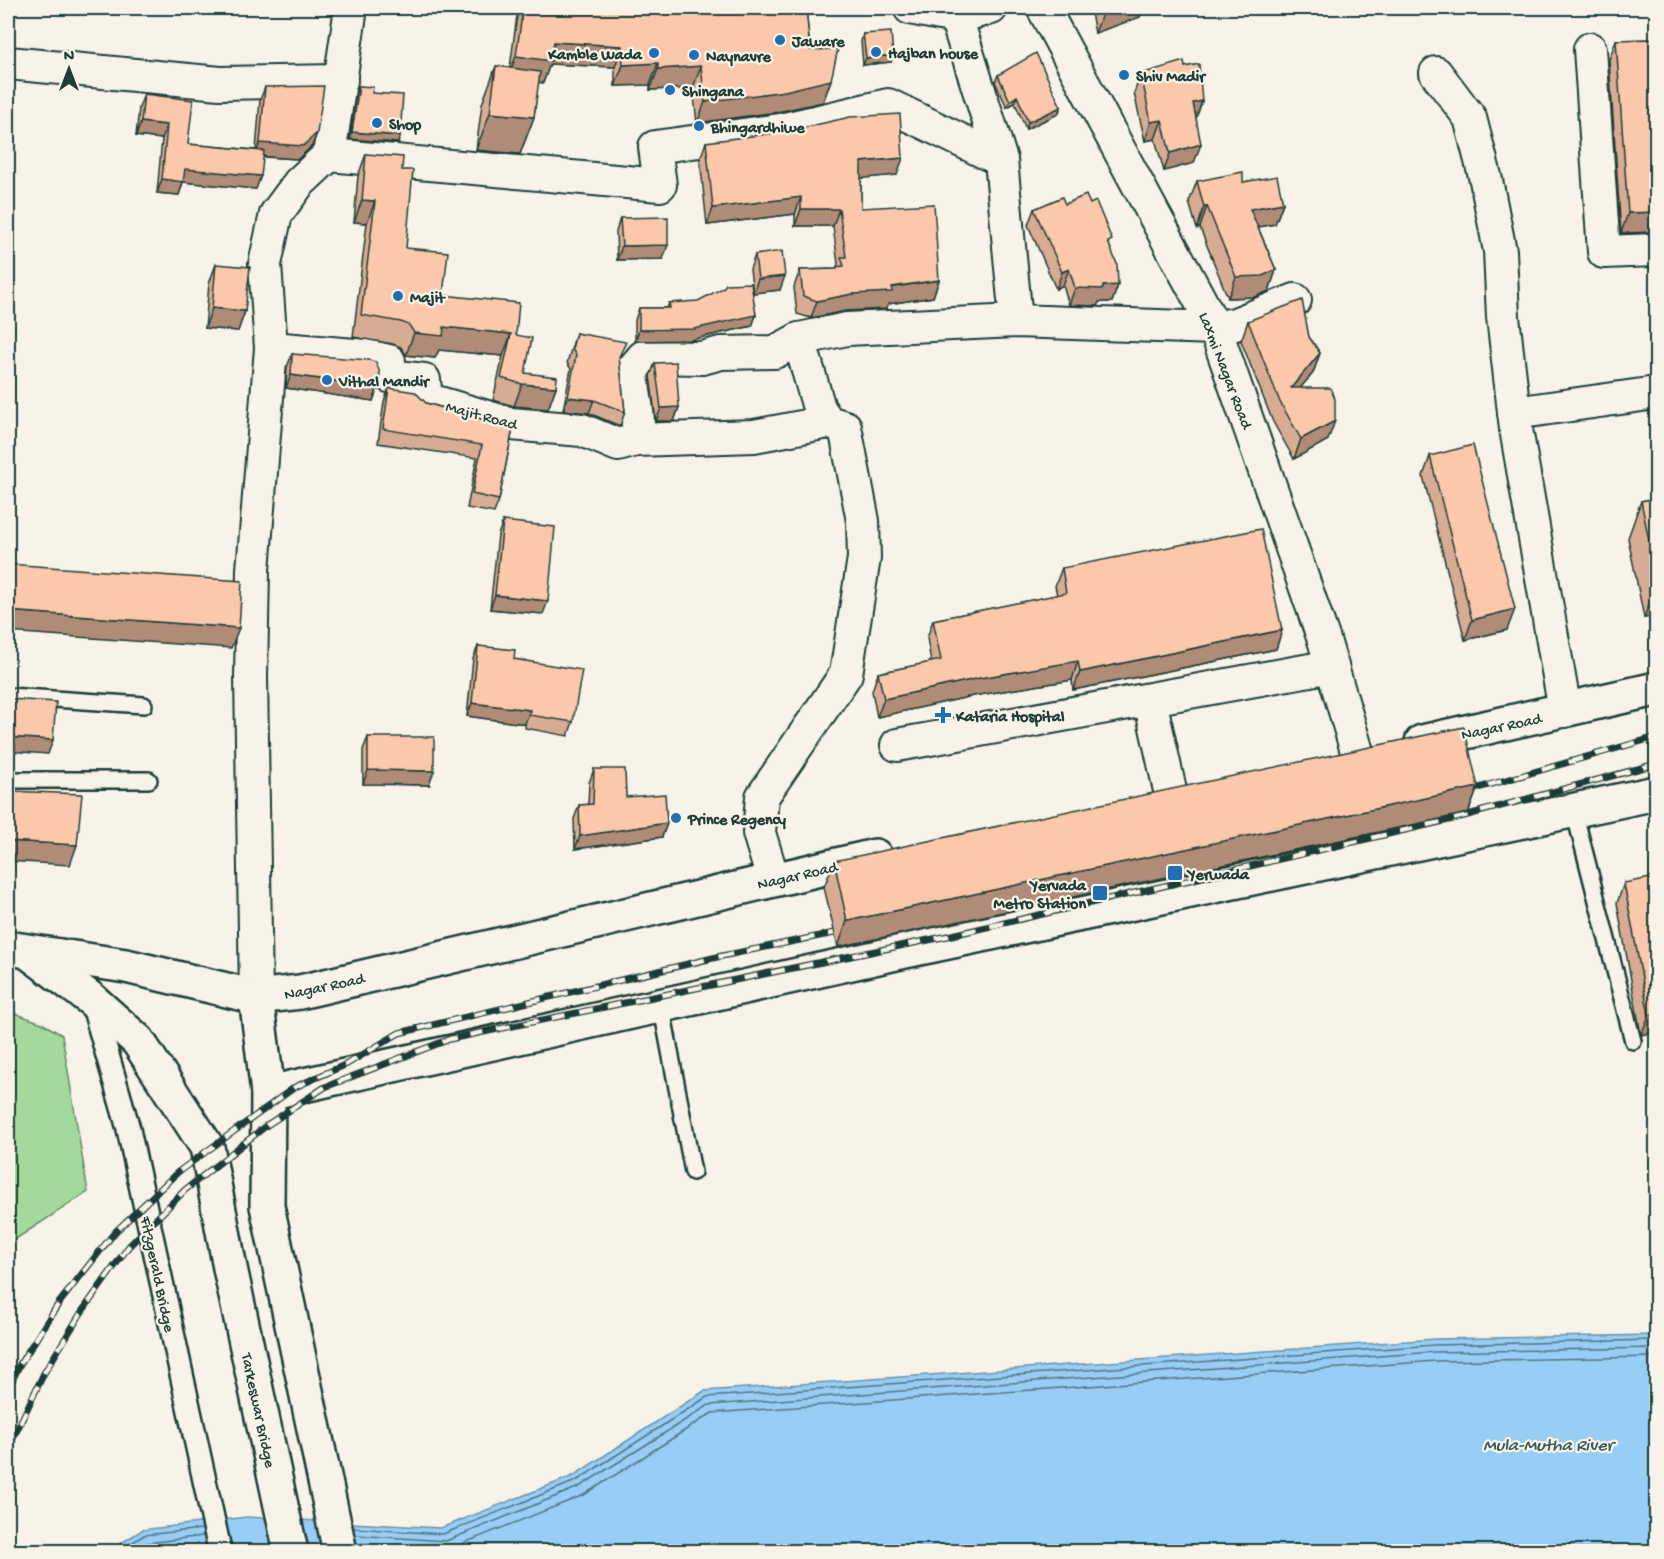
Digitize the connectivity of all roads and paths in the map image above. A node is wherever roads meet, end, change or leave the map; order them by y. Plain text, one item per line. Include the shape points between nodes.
1 (351, 8) edge
2 (910, 8) edge
3 (991, 8) edge
4 (1043, 8) edge
5 (956, 17) junction
6 (1590, 49) dead end
7 (8, 63) edge
8 (1436, 73) dead end
9 (340, 81) junction
10 (330, 155) junction
11 (1001, 160) junction
12 (1656, 250) edge
13 (1294, 300) edge
14 (1016, 321) junction
15 (1215, 328) junction
16 (799, 339) junction
17 (271, 348) junction
18 (1656, 393) edge
19 (1514, 413) junction
20 (828, 422) junction
21 (636, 440) junction
22 (1332, 666) junction
23 (1656, 689) edge
24 (8, 696) edge
25 (1150, 700) junction
26 (144, 705) dead end
27 (1565, 711) junction
28 (897, 745) dead end
29 (1358, 755) junction
30 (1325, 762) edge
31 (8, 780) edge
32 (149, 780) dead end
33 (1205, 788) edge
34 (1656, 793) edge
35 (1171, 795) junction
36 (1136, 802) edge
37 (1574, 811) junction
38 (902, 850) edge
39 (773, 879) junction
40 (17, 950) edge
41 (256, 997) junction
42 (91, 999) junction
43 (661, 1004) junction
44 (1633, 1041) dead end
45 (268, 1093) junction
46 (693, 1172) dead end
47 (267, 1206) junction
48 (220, 1215) junction
49 (220, 1551) edge
50 (291, 1551) edge
51 (340, 1551) edge

1 - 9 street
2 - 5 street
3 - 5 street
4 - 15 street, Laxmi Nagar Road
5 - 11 street
6 - 12 street via 1604,252
7 - 9 street via 220,83
8 - 19 street via 1470,118 1486,180 1500,251
9 - 10 street
10 - 11 street via 660,185 655,147 780,130 888,105
10 - 17 street via 299,183 276,214 266,264
11 - 14 street
13 - 15 street
14 - 15 street
14 - 16 street via 847,329
15 - 22 street, Laxmi Nagar Road
16 - 20 street via 819,408
16 - 21 street via 775,352 722,353 702,358 643,357 632,369 640,425
17 - 21 street, Majit Road via 367,356 389,362 389,376 424,380 426,399 511,424 582,430 618,445
17 - 41 street via 253,570
18 - 19 street
19 - 27 street
20 - 21 street, Majit Road via 754,436
20 - 39 street via 845,427 862,521 864,558 846,674 762,797 759,833
22 - 25 street
22 - 29 street, Laxmi Nagar Road
23 - 27 highway, Nagar Road
24 - 26 lane
25 - 28 street
25 - 35 street
27 - 29 highway, Nagar Road
29 - 30 highway, Nagar Road
31 - 32 lane
33 - 35 highway
34 - 37 highway
35 - 36 highway
37 - 43 highway
37 - 44 lane
38 - 39 highway, Nagar Road
39 - 41 highway, Nagar Road via 300,992
40 - 41 highway, Nagar Road via 126,966
40 - 42 highway
41 - 45 highway
42 - 48 highway, Tarkeswar Bridge via 138,1041 207,1147
42 - 49 street, Fitzgerald Bridge via 128,1127
43 - 45 highway
43 - 46 lane
45 - 47 highway
47 - 48 highway
47 - 51 highway
48 - 50 highway, Tarkeswar Bridge

